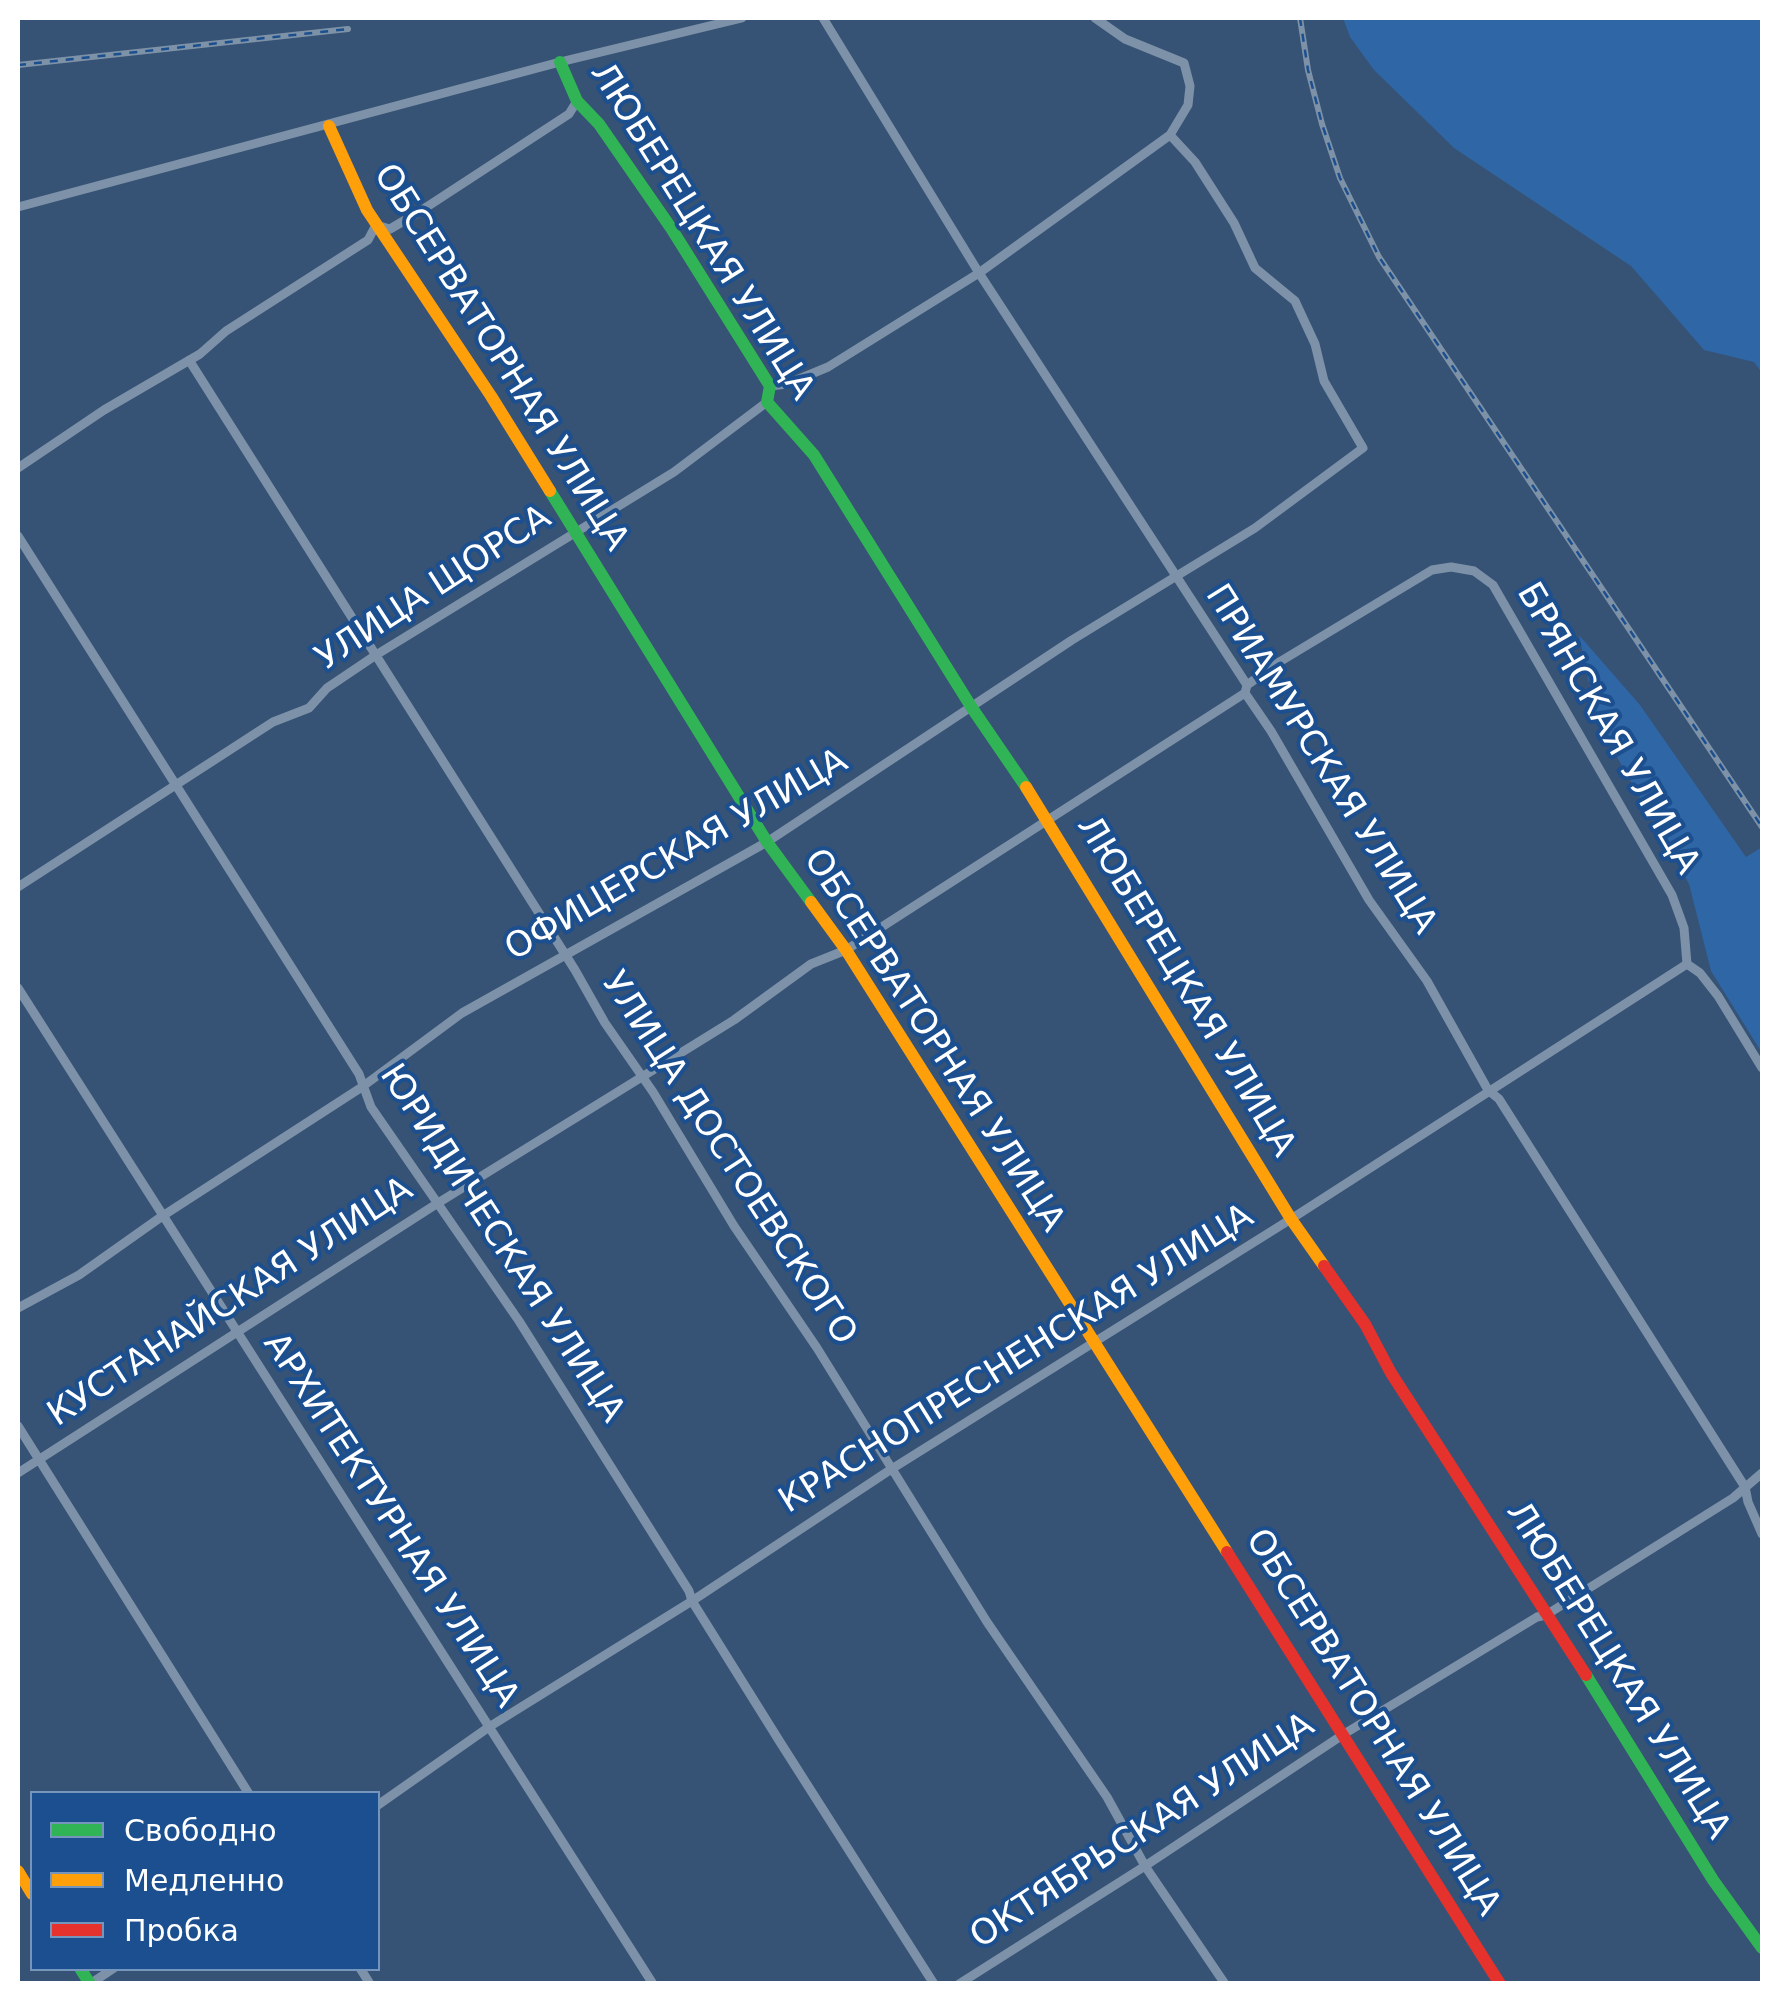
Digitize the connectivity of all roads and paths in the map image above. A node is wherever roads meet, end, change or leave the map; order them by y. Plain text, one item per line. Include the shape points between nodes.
1 (742, 18) edge
2 (823, 18) edge
3 (1095, 18) edge
4 (560, 62) junction
5 (577, 102) junction
6 (329, 126) junction
7 (1170, 135) junction
8 (18, 206) edge
9 (376, 225) junction
10 (979, 274) junction
11 (189, 360) junction
12 (770, 386) junction
13 (767, 402) junction
14 (18, 468) edge
15 (574, 532) junction
16 (18, 536) edge
17 (1432, 570) joint
18 (1174, 575) junction
19 (376, 654) junction
20 (1246, 689) junction
21 (972, 708) junction
22 (176, 782) junction
23 (1049, 820) junction
24 (767, 842) junction
25 (18, 887) edge
26 (846, 950) junction
27 (566, 957) junction
28 (1687, 964) junction
29 (18, 988) edge
30 (1762, 1068) edge
31 (640, 1075) junction
32 (362, 1088) junction
33 (1488, 1090) junction
34 (438, 1203) junction
35 (161, 1217) junction
36 (1291, 1219) junction
37 (18, 1308) edge
38 (237, 1332) junction
39 (1092, 1344) junction
40 (18, 1426) edge
41 (38, 1460) junction
42 (890, 1470) junction
43 (1762, 1472) edge
44 (18, 1473) edge
45 (1745, 1487) junction
46 (1762, 1534) edge
47 (692, 1601) junction
48 (1546, 1615) junction
49 (489, 1727) junction
50 (1344, 1734) junction
51 (247, 1791) edge
52 (380, 1804) edge
53 (1145, 1866) junction
54 (1762, 1948) edge
55 (653, 1984) edge
56 (934, 1984) edge
57 (959, 1984) edge
58 (1225, 1984) edge
59 (1500, 1984) edge

1 - 4 street
2 - 10 street, ПРИАМУРСКАЯ УЛИЦА
3 - 7 street via 1126,39 1184,62 1188,106
4 - 5 street, ЛЮБЕРЕЦКАЯ УЛИЦА
4 - 6 street
5 - 9 street via 569,114 419,212 390,229
5 - 12 street, ЛЮБЕРЕЦКАЯ УЛИЦА via 671,228
6 - 8 street
6 - 9 street, ОБСЕРВАТОРНАЯ УЛИЦА
7 - 10 street
7 - 18 street, ОФИЦЕРСКАЯ УЛИЦА via 1234,222 1254,268 1295,301 1324,381 1363,448 1255,528
9 - 11 street via 368,240
9 - 15 street, ОБСЕРВАТОРНАЯ УЛИЦА
10 - 12 street via 828,367
10 - 18 street, ПРИАМУРСКАЯ УЛИЦА
11 - 14 street
11 - 19 street, УЛИЦА ДОСТОЕВСКОГО
12 - 13 street
13 - 15 street, УЛИЦА ЩОРСА via 674,472
13 - 21 street, ЛЮБЕРЕЦКАЯ УЛИЦА via 814,455
15 - 19 street, УЛИЦА ЩОРСА
15 - 24 street, ОБСЕРВАТОРНАЯ УЛИЦА
16 - 22 street, ЮРИДИЧЕСКАЯ УЛИЦА
17 - 20 street, КУСТАНАЙСКАЯ УЛИЦА
17 - 28 street, БРЯНСКАЯ УЛИЦА via 1474,571 1493,585 1672,894
18 - 20 street, ПРИАМУРСКАЯ УЛИЦА
18 - 21 street, ОФИЦЕРСКАЯ УЛИЦА
19 - 22 street, УЛИЦА ЩОРСА via 308,708
19 - 27 street, УЛИЦА ДОСТОЕВСКОГО
20 - 23 street, КУСТАНАЙСКАЯ УЛИЦА
20 - 33 street, ПРИАМУРСКАЯ УЛИЦА
21 - 23 street, ЛЮБЕРЕЦКАЯ УЛИЦА
21 - 24 street, ОФИЦЕРСКАЯ УЛИЦА
22 - 25 street, УЛИЦА ЩОРСА
22 - 32 street, ЮРИДИЧЕСКАЯ УЛИЦА
23 - 26 street, КУСТАНАЙСКАЯ УЛИЦА
23 - 36 street, ЛЮБЕРЕЦКАЯ УЛИЦА
24 - 26 street, ОБСЕРВАТОРНАЯ УЛИЦА
24 - 27 street, ОФИЦЕРСКАЯ УЛИЦА
26 - 31 street, КУСТАНАЙСКАЯ УЛИЦА via 811,964 734,1020
26 - 39 street, ОБСЕРВАТОРНАЯ УЛИЦА
27 - 31 street, УЛИЦА ДОСТОЕВСКОГО
27 - 32 street, ОФИЦЕРСКАЯ УЛИЦА via 462,1012
28 - 30 street via 1718,996
28 - 33 street, КРАСНОПРЕСНЕНСКАЯ УЛИЦА
29 - 35 street, АРХИТЕКТУРНАЯ УЛИЦА
31 - 34 street, КУСТАНАЙСКАЯ УЛИЦА
31 - 42 street, УЛИЦА ДОСТОЕВСКОГО
32 - 34 street, ЮРИДИЧЕСКАЯ УЛИЦА
32 - 35 street, ОФИЦЕРСКАЯ УЛИЦА
33 - 36 street, КРАСНОПРЕСНЕНСКАЯ УЛИЦА
33 - 45 street, ПРИАМУРСКАЯ УЛИЦА
34 - 38 street, КУСТАНАЙСКАЯ УЛИЦА
34 - 47 street, ЮРИДИЧЕСКАЯ УЛИЦА
35 - 37 street, ОФИЦЕРСКАЯ УЛИЦА
35 - 38 street, АРХИТЕКТУРНАЯ УЛИЦА
36 - 39 street, КРАСНОПРЕСНЕНСКАЯ УЛИЦА
36 - 48 street, ЛЮБЕРЕЦКАЯ УЛИЦА via 1365,1324
38 - 41 street, КУСТАНАЙСКАЯ УЛИЦА
38 - 49 street, АРХИТЕКТУРНАЯ УЛИЦА
39 - 42 street, КРАСНОПРЕСНЕНСКАЯ УЛИЦА
39 - 50 street, ОБСЕРВАТОРНАЯ УЛИЦА
40 - 41 street
41 - 44 street, КУСТАНАЙСКАЯ УЛИЦА
41 - 51 street
42 - 47 street, КРАСНОПРЕСНЕНСКАЯ УЛИЦА
42 - 53 street, УЛИЦА ДОСТОЕВСКОГО via 1107,1797
43 - 45 street, ОКТЯБРЬСКАЯ УЛИЦА
45 - 46 street, ПРИАМУРСКАЯ УЛИЦА
45 - 48 street, ОКТЯБРЬСКАЯ УЛИЦА
47 - 49 street, КРАСНОПРЕСНЕНСКАЯ УЛИЦА
47 - 56 street, ЮРИДИЧЕСКАЯ УЛИЦА
48 - 50 street, ОКТЯБРЬСКАЯ УЛИЦА
48 - 54 street, ЛЮБЕРЕЦКАЯ УЛИЦА
49 - 52 street, КРАСНОПРЕСНЕНСКАЯ УЛИЦА
49 - 55 street, АРХИТЕКТУРНАЯ УЛИЦА
50 - 53 street, ОКТЯБРЬСКАЯ УЛИЦА
50 - 59 street, ОБСЕРВАТОРНАЯ УЛИЦА
53 - 57 street, ОКТЯБРЬСКАЯ УЛИЦА
53 - 58 street, УЛИЦА ДОСТОЕВСКОГО

